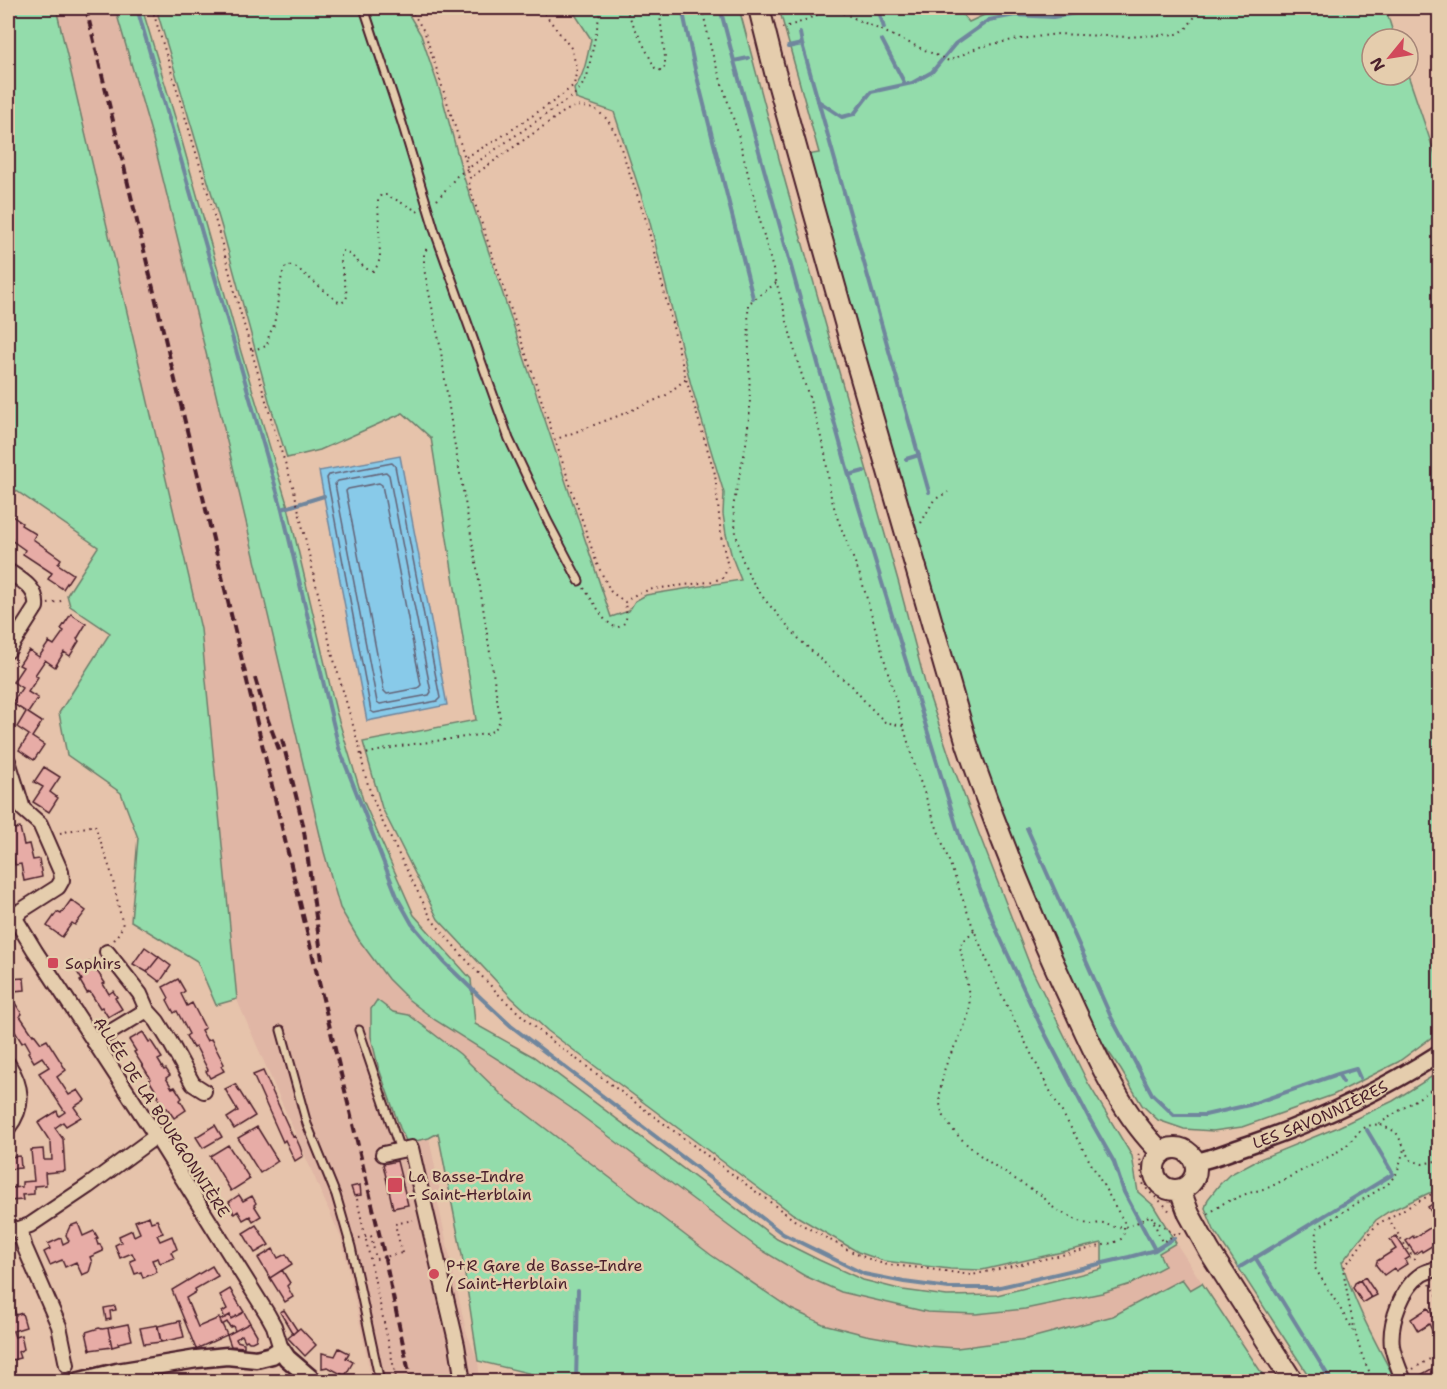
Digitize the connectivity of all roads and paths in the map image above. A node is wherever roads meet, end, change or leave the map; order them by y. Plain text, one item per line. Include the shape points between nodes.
1 (152, 8) edge
2 (364, 8) edge
3 (410, 8) edge
4 (540, 8) edge
5 (601, 8) edge
6 (625, 8) edge
7 (659, 8) edge
8 (702, 8) edge
9 (759, 8) edge
10 (832, 8) edge
11 (1196, 8) edge
12 (765, 33) junction
13 (465, 158) junction
14 (467, 169) junction
15 (470, 178) junction
16 (429, 214) junction
17 (435, 232) junction
18 (776, 283) junction
19 (252, 351) junction
20 (686, 379) junction
21 (554, 440) junction
22 (948, 492) dead end
23 (908, 543) junction
24 (8, 571) edge
25 (579, 581) joint
26 (625, 602) junction
27 (8, 651) edge
28 (904, 727) junction
29 (361, 755) junction
30 (8, 761) edge
31 (46, 837) junction
32 (10, 916) edge
33 (974, 930) junction
34 (107, 952) joint
35 (147, 1010) junction
36 (281, 1030) dead end
37 (359, 1030) dead end
38 (94, 1042) junction
39 (1440, 1053) edge
40 (8, 1064) edge
41 (1440, 1084) edge
42 (204, 1092) dead end
43 (1379, 1124) junction
44 (8, 1128) edge
45 (156, 1136) junction
46 (1405, 1146) junction
47 (400, 1150) junction
48 (383, 1154) dead end
49 (1162, 1154) junction
50 (1440, 1160) edge
51 (1195, 1162) junction
52 (1180, 1190) junction
53 (1440, 1196) edge
54 (357, 1199) dead end
55 (1208, 1214) dead end
56 (427, 1217) junction
57 (1388, 1218) junction
58 (1154, 1220) junction
59 (1125, 1228) junction
60 (13, 1229) edge
61 (1182, 1232) dead end
62 (1173, 1236) dead end
63 (366, 1237) junction
64 (349, 1240) junction
65 (1440, 1268) edge
66 (1423, 1273) junction
67 (1440, 1299) edge
68 (1356, 1333) junction
69 (281, 1349) junction
70 (1440, 1353) edge
71 (67, 1365) dead end
72 (123, 1377) edge
73 (1403, 1379) edge
74 (76, 1382) edge
75 (315, 1382) edge
76 (380, 1382) edge
77 (397, 1382) edge
78 (462, 1382) edge
79 (1293, 1382) edge
80 (1374, 1382) edge

1 - 19 path
2 - 16 lane
3 - 13 path via 425,33
4 - 13 path via 571,48 577,68 574,84
5 - 14 path via 587,77 581,87
6 - 7 path via 656,68 662,71 665,57
8 - 18 path
9 - 12 main road
10 - 11 path via 949,61 979,47 1058,34 1177,34 1186,29 1196,15
10 - 12 path
12 - 23 main road
13 - 14 path
14 - 15 path
14 - 16 path via 457,176
15 - 20 path via 565,111 577,106 595,109 607,119 646,220
15 - 21 path
16 - 17 lane
16 - 19 path via 381,195 378,265 374,271 367,270 347,252 341,253 347,296 341,303 288,265 282,275 267,346
17 - 25 lane via 509,439
17 - 29 path via 424,254 424,269 440,345 500,718 494,731 486,734
18 - 28 path via 825,453 831,497 861,578
18 - 28 path via 748,304 750,409 733,507 741,556 765,600 800,640 885,722
19 - 29 path via 293,486 332,653
20 - 21 path via 665,396
20 - 26 path via 715,474 728,567 723,578 653,589
21 - 26 path via 597,564 611,592
22 - 23 path via 934,500
23 - 49 main road via 967,744 1047,952 1103,1068 1134,1120
24 - 27 street via 27,584 37,599 36,607
25 - 26 path via 604,620 616,628 627,620
28 - 33 path
29 - 59 path via 383,823 426,909 460,953 513,1009 544,1035 797,1222 877,1262 972,1275 1115,1242 1121,1239
30 - 31 street via 22,809 40,824
31 - 32 street via 62,880 58,887
31 - 34 path via 95,825 123,926
32 - 38 street, ALLÉE DE LA BOURGONNIÈRE
33 - 59 path via 1049,1089
33 - 59 path via 960,945 970,1010 945,1070 942,1113 975,1152 1045,1197 1052,1207 1092,1225 1101,1222
34 - 35 street via 140,994
35 - 38 street
35 - 42 street via 193,1084
36 - 64 lane via 307,1125 333,1184
37 - 47 lane
38 - 45 street, ALLÉE DE LA BOURGONNIÈRE
39 - 51 street, LES SAVONNIÈRES via 1327,1114
40 - 44 street via 20,1089 18,1110
41 - 43 path
43 - 46 path via 1396,1132
43 - 55 path via 1367,1126 1334,1154 1270,1187 1224,1203
45 - 60 street via 30,1225
45 - 69 street, ALLÉE DE LA BOURGONNIÈRE via 268,1315
46 - 50 path via 1412,1160 1422,1164
46 - 68 path via 1397,1173 1388,1184 1317,1228 1316,1268
47 - 48 street
47 - 56 street via 411,1148
49 - 51 main road via 1171,1149 1184,1150
49 - 52 main road via 1156,1161 1151,1183
51 - 52 main road via 1191,1184
52 - 79 main road via 1210,1252
53 - 57 path via 1430,1195
54 - 63 path
56 - 63 path, bridge via 395,1224 402,1253 376,1259 371,1236
56 - 78 street
57 - 66 path
57 - 68 path via 1376,1225 1343,1269
58 - 59 path via 1151,1215
58 - 61 path via 1176,1235
58 - 62 path via 1162,1242
60 - 71 street via 59,1326
63 - 64 path
63 - 77 path
64 - 76 lane
65 - 66 street
66 - 67 path
66 - 73 street via 1408,1286 1394,1318 1392,1346
68 - 80 path
69 - 72 street via 256,1359 197,1359
69 - 75 street
70 - 73 path
72 - 74 street

